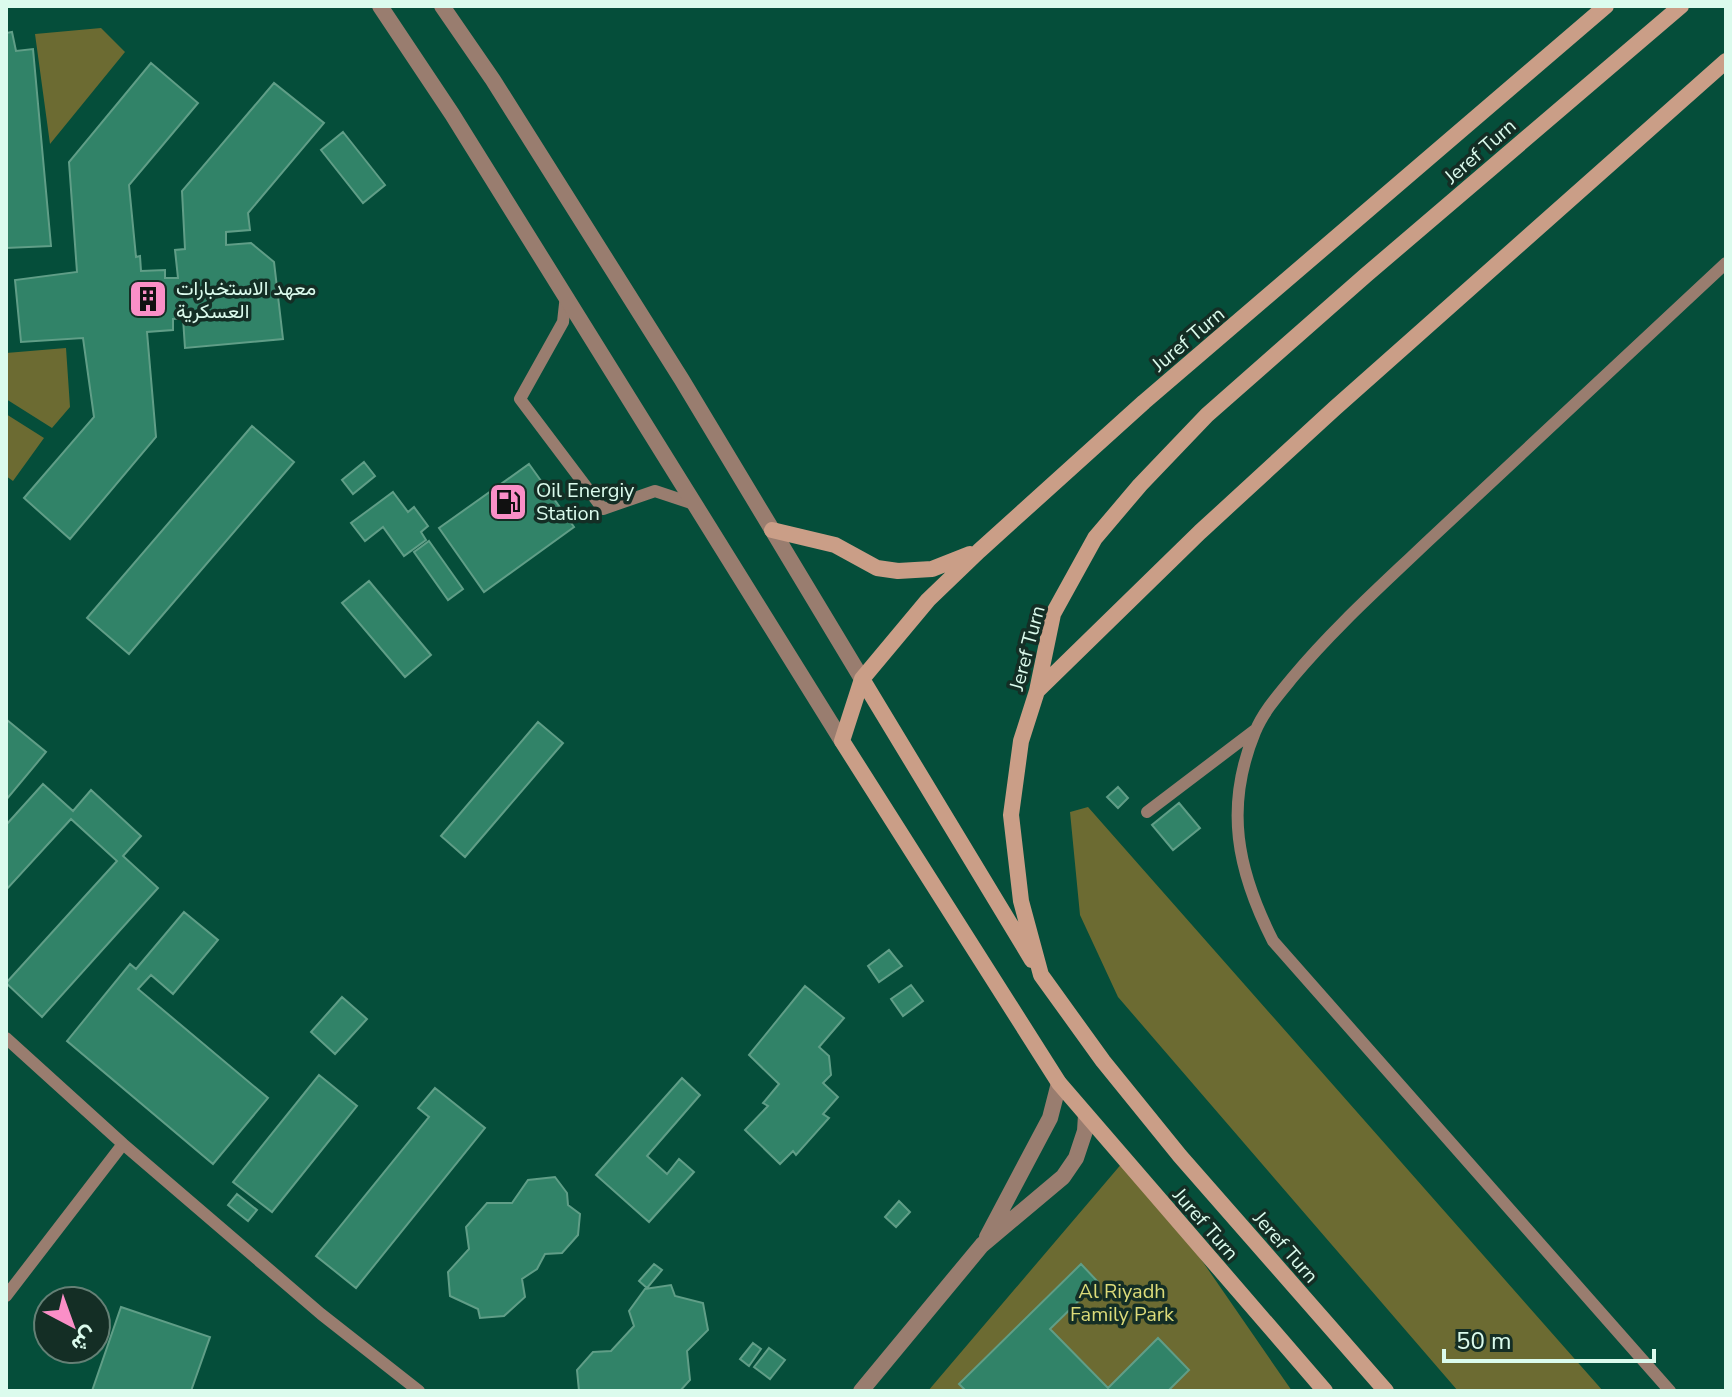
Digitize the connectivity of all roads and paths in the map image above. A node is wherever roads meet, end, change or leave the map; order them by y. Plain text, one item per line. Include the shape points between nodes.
1 (380, 6) edge
2 (442, 6) edge
3 (1606, 6) edge
4 (1681, 6) edge
5 (1726, 61) edge
6 (1726, 263) edge
7 (566, 295) junction
8 (698, 506) junction
9 (772, 530) junction
10 (979, 551) junction
11 (862, 679) junction
12 (1037, 691) junction
13 (1255, 730) junction
14 (842, 741) junction
15 (1147, 812) dead end
16 (1041, 975) junction
17 (6, 1038) edge
18 (1059, 1083) junction
19 (1086, 1115) junction
20 (123, 1144) junction
21 (982, 1245) junction
22 (6, 1296) edge
23 (419, 1391) edge
24 (861, 1391) edge
25 (1325, 1391) edge
26 (1386, 1391) edge
27 (1670, 1391) edge

1 - 7 street
2 - 9 street
3 - 10 main road, Juref Turn via 1144,402
4 - 12 main road, Jeref Turn via 1207,415 1140,485 1095,538 1053,614
5 - 12 main road via 1324,418
6 - 13 lane via 1339,626 1276,697
7 - 8 street
7 - 8 lane via 563,322 520,399 603,509 655,491
8 - 14 street
9 - 10 main road via 835,545 877,568 898,571 932,569
9 - 11 street
10 - 11 main road, Juref Turn via 928,600
11 - 14 main road, Juref Turn
11 - 16 main road
12 - 16 main road, Jeref Turn via 1021,741 1011,815 1021,901
13 - 15 lane
13 - 27 lane via 1237,798 1237,836 1244,873 1273,941
14 - 18 main road, Juref Turn
16 - 26 main road, Jeref Turn via 1180,1156
17 - 20 lane
18 - 19 main road, Juref Turn
18 - 21 street via 1050,1118
19 - 21 street via 1076,1158 1063,1177
19 - 25 main road, Juref Turn
20 - 22 lane
20 - 23 lane
21 - 24 street

